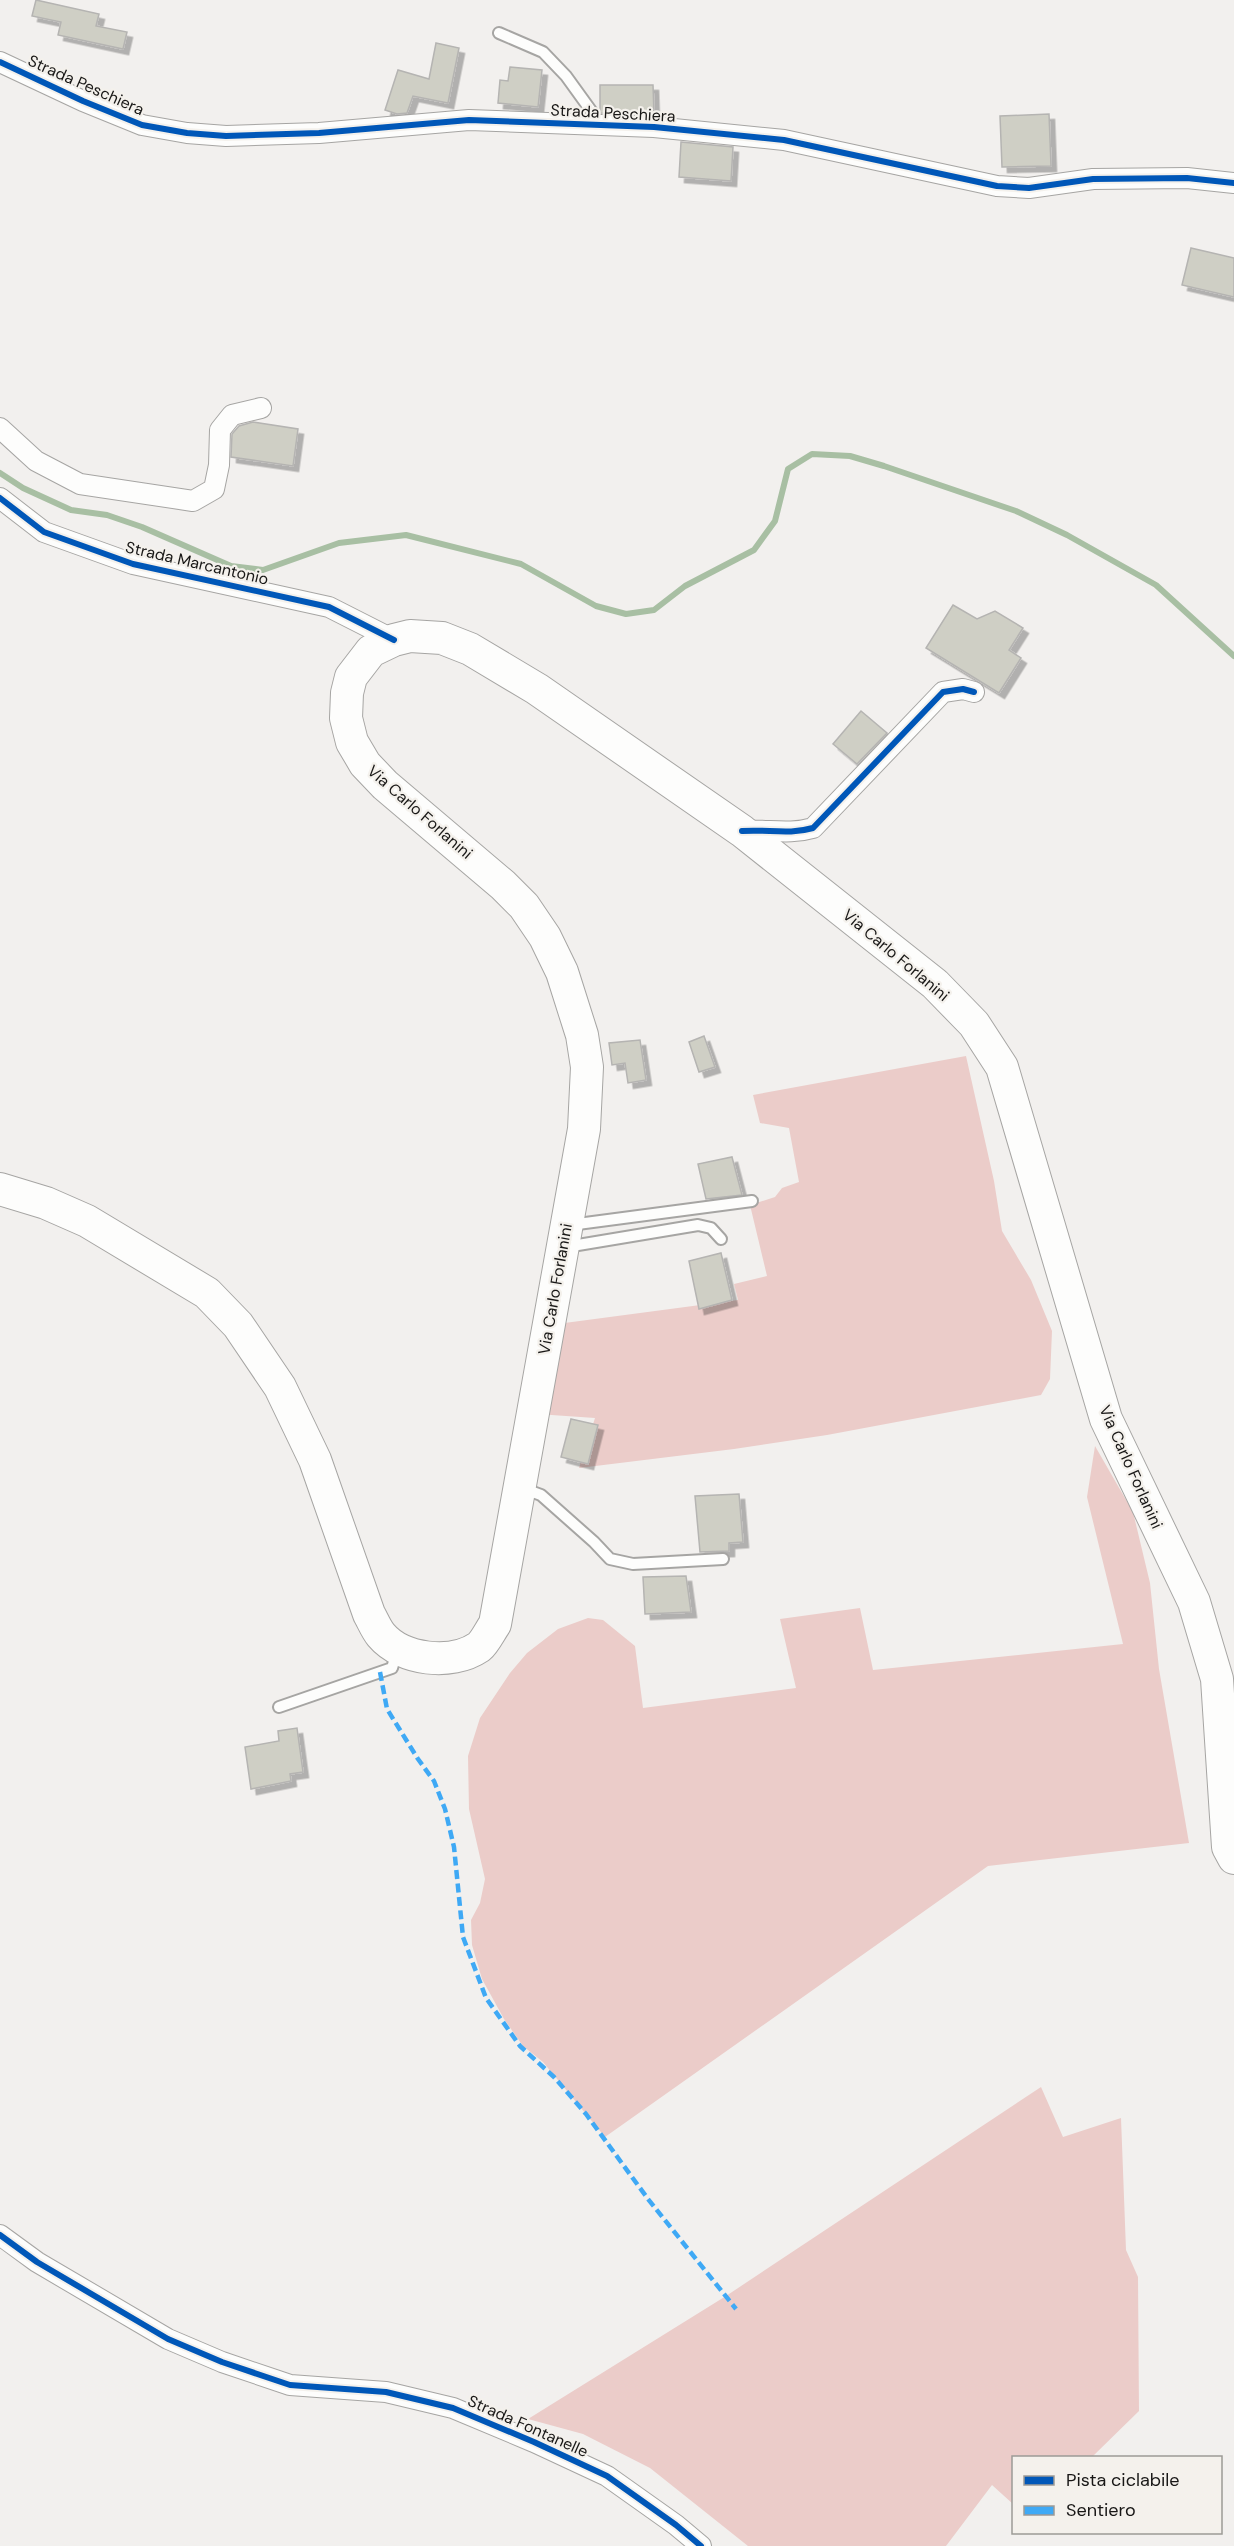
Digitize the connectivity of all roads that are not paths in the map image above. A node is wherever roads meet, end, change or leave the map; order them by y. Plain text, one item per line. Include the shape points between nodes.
1 (499, 33) dead end
2 (0, 62) edge
3 (592, 125) junction
4 (1234, 183) edge
5 (261, 408) dead end
6 (0, 429) edge
7 (0, 498) edge
8 (394, 639) junction
9 (974, 692) dead end
10 (742, 831) junction
11 (0, 1189) edge
12 (752, 1201) dead end
13 (565, 1237) junction
14 (721, 1239) dead end
15 (519, 1486) junction
16 (723, 1559) dead end
17 (397, 1649) junction
18 (279, 1707) dead end
19 (1234, 1857) edge
20 (0, 2235) edge
21 (696, 2544) edge

1 - 3 lane via 543,52 592,112
2 - 3 street, Strada Peschiera via 142,125 187,134 319,134 469,120
3 - 4 street, Strada Peschiera via 784,140 997,186 1029,188 1093,179 1140,178
5 - 6 street via 232,415 220,430 214,489 193,501 80,484 36,461
7 - 8 street, Strada Marcantonio via 44,532 134,564 329,607
8 - 10 main road, Via Carlo Forlanini via 442,638 470,649 537,689
8 - 13 main road, Via Carlo Forlanini via 371,651 351,677 346,717 352,742 365,764 385,785 524,906 562,972 582,1035 587,1067 584,1129
9 - 10 street via 943,692 813,828 786,833
10 - 19 main road, Via Carlo Forlanini via 935,984 974,1024 1002,1066 1106,1419 1194,1602 1217,1679 1227,1847
11 - 17 main road via 87,1221 207,1293 238,1325 280,1387 315,1460 369,1614 380,1634
12 - 13 lane
13 - 14 lane via 698,1225 711,1228
13 - 15 main road, Via Carlo Forlanini
15 - 16 lane via 541,1495 610,1559 633,1564
15 - 17 main road, Via Carlo Forlanini via 495,1624 480,1646 439,1658
17 - 18 lane via 392,1668
20 - 21 street, Strada Fontanelle via 37,2262 168,2339 222,2362 290,2385 386,2392 453,2408 607,2475

